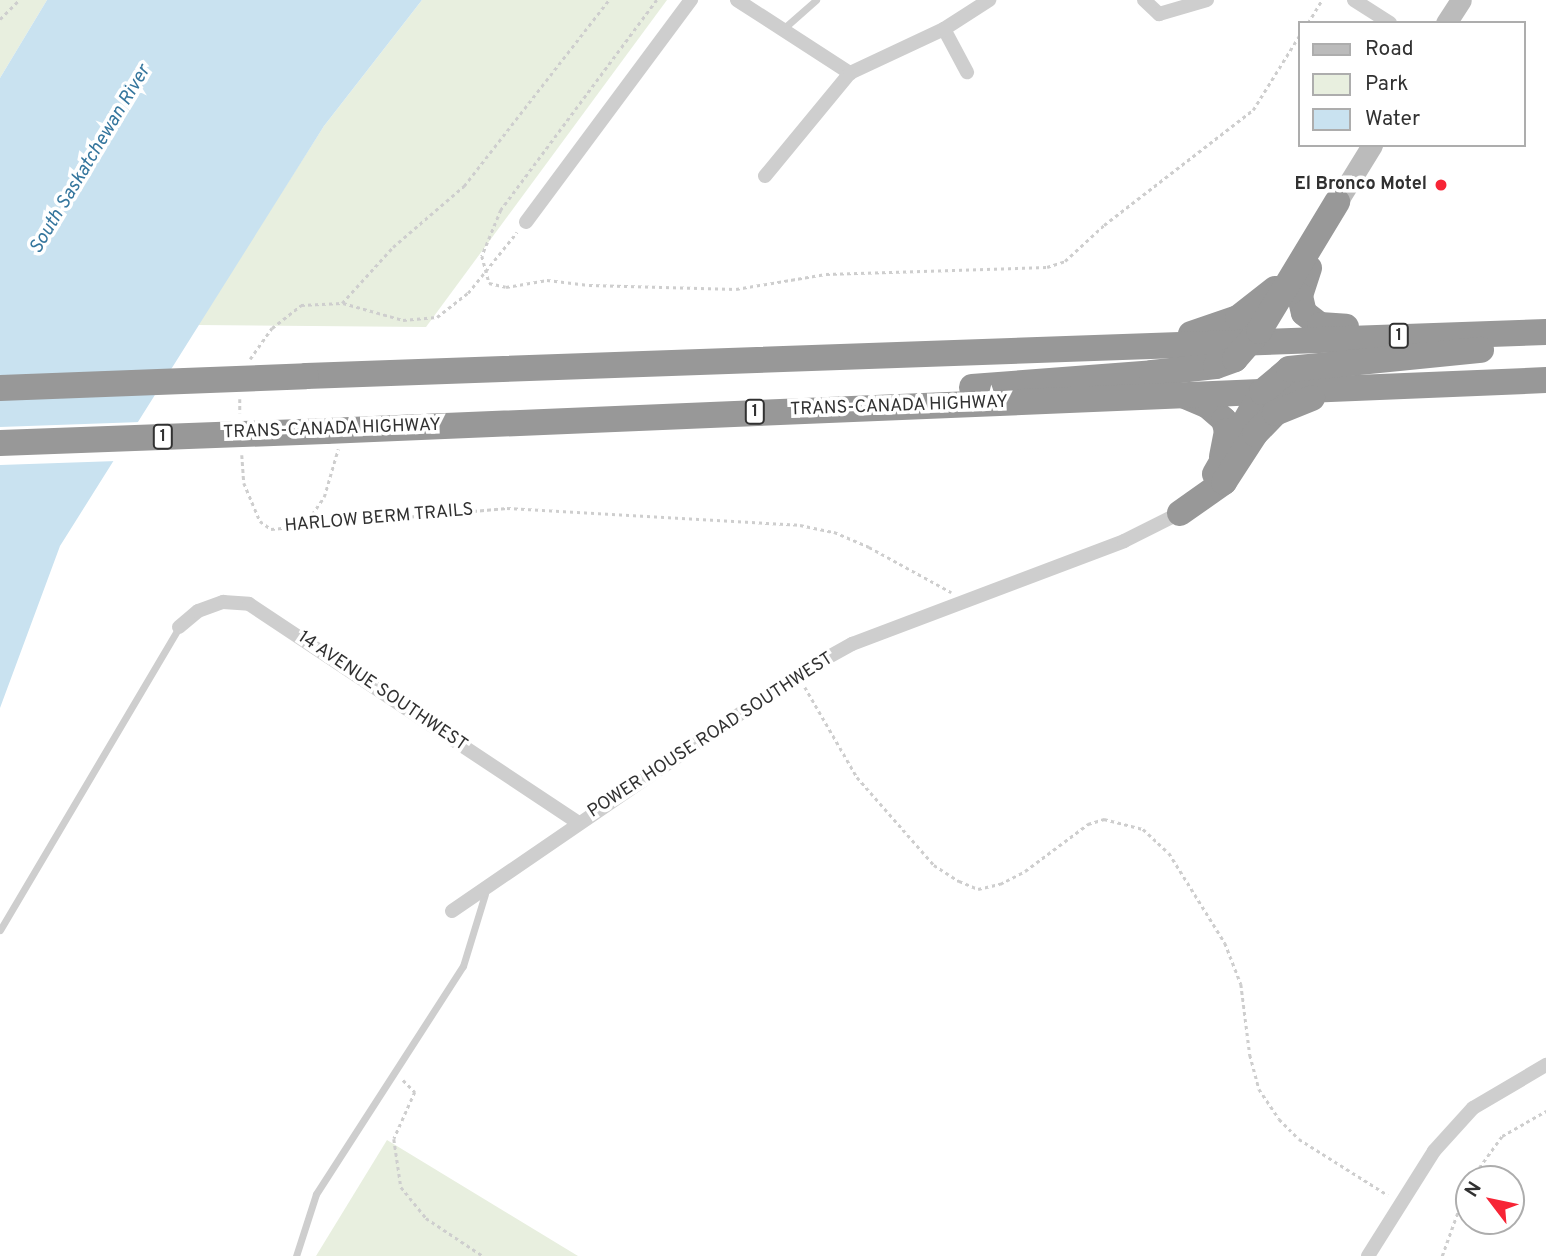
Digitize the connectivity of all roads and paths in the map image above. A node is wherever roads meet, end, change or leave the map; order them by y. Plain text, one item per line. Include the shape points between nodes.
1 (19, 0) edge
2 (609, 0) edge
3 (657, 0) edge
4 (691, 0) edge
5 (737, 0) edge
6 (816, 0) edge
7 (989, 0) edge
8 (1144, 0) edge
9 (1207, 0) edge
10 (1322, 0) edge
11 (1354, 0) edge
12 (1461, 0) edge
13 (0, 19) edge
14 (1309, 21) edge
15 (1387, 21) edge
16 (1447, 21) edge
17 (944, 29) junction
18 (783, 30) junction
19 (1298, 38) edge
20 (967, 72) dead end
21 (850, 73) junction
22 (1371, 147) edge
23 (765, 176) dead end
24 (1337, 202) junction
25 (526, 222) joint
26 (484, 274) junction
27 (342, 303) junction
28 (1545, 336) edge
29 (1252, 341) junction
30 (1130, 346) junction
31 (248, 364) dead end
32 (1546, 380) edge
33 (241, 387) dead end
34 (0, 388) edge
35 (1353, 388) junction
36 (1262, 392) junction
37 (1184, 396) junction
38 (845, 409) junction
39 (241, 421) dead end
40 (326, 440) junction
41 (0, 443) edge
42 (242, 449) dead end
43 (1215, 474) junction
44 (1180, 513) junction
45 (296, 525) junction
46 (962, 600) junction
47 (179, 627) joint
48 (798, 674) junction
49 (579, 823) junction
50 (492, 885) junction
51 (452, 911) dead end
52 (0, 930) edge
53 (1546, 1065) edge
54 (391, 1072) junction
55 (1546, 1111) edge
56 (1481, 1165) edge
57 (1402, 1203) junction
58 (1455, 1221) edge
59 (296, 1256) edge
60 (483, 1256) edge
61 (1368, 1256) edge
62 (1442, 1256) edge

1 - 13 path
2 - 27 path via 472,178 393,247
3 - 26 path via 501,210 482,256
4 - 25 street
5 - 18 street
6 - 18 lane
7 - 17 street
8 - 9 street via 1159,14
10 - 14 path
11 - 15 street
12 - 16 street
17 - 20 street
17 - 21 street
18 - 21 street
19 - 26 path via 1253,110 1104,225 1065,261 1047,267 826,274 736,289 547,280 506,287 489,283
21 - 23 street
22 - 24 street
24 - 28 highway via 1301,286 1300,306 1311,320 1337,327 1446,325
24 - 29 highway
24 - 30 highway via 1289,272 1249,312 1216,328
25 - 26 path
26 - 27 path via 445,312 424,319 390,317
27 - 31 path via 311,302 289,313
28 - 29 highway, 1
28 - 36 highway via 1299,366 1280,374
29 - 30 highway, 1
29 - 38 highway via 1235,359 1216,366 956,388
30 - 34 highway, 1, bridge
32 - 35 highway, TRANS-CANADA HIGHWAY / 1
33 - 39 path
35 - 36 highway, TRANS-CANADA HIGHWAY / 1
35 - 44 highway via 1275,413 1255,434 1224,482
36 - 37 highway, TRANS-CANADA HIGHWAY / 1
36 - 43 highway
37 - 38 highway, TRANS-CANADA HIGHWAY / 1
37 - 43 highway via 1209,406 1224,421 1226,444
38 - 40 highway, TRANS-CANADA HIGHWAY / 1
40 - 41 highway, TRANS-CANADA HIGHWAY / 1, bridge
40 - 45 path via 338,449 324,497 308,520
42 - 45 path, HARLOW BERM TRAILS via 244,483 260,521 271,529
43 - 44 highway
44 - 46 street, POWER HOUSE ROAD SOUTHWEST via 1124,541
45 - 46 path, HARLOW BERM TRAILS via 508,508 800,525 834,532 869,547 937,581
46 - 48 street, POWER HOUSE ROAD SOUTHWEST via 852,645
47 - 49 street, 14 AVENUE SOUTHWEST via 198,611 223,602 249,604
47 - 52 lane
48 - 49 street, POWER HOUSE ROAD SOUTHWEST
48 - 57 path via 857,777 934,865 959,881 978,889 1000,884 1026,871 1088,824 1104,819 1143,829 1169,853 1225,943 1241,984 1259,1089 1279,1119 1298,1139
49 - 50 street, POWER HOUSE ROAD SOUTHWEST
50 - 51 street, POWER HOUSE ROAD SOUTHWEST
50 - 54 lane via 482,897 463,966
53 - 57 street via 1473,1108 1434,1151
54 - 59 lane via 316,1194
54 - 60 path via 415,1092 394,1139 401,1187 426,1218
55 - 56 path via 1502,1136
57 - 61 street
58 - 62 path

